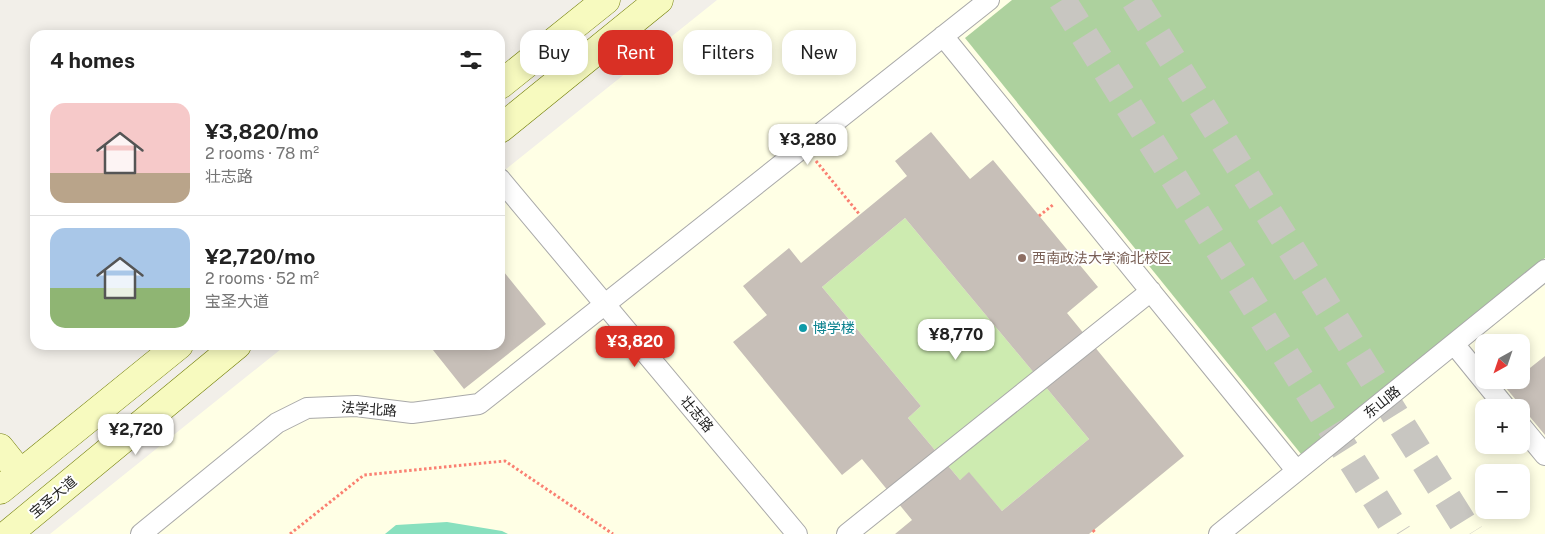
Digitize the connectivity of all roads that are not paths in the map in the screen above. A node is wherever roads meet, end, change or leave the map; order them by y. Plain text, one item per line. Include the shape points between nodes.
1 (606, 0) edge
2 (659, 0) edge
3 (989, 0) edge
4 (943, 36) junction
5 (505, 82) edge
6 (505, 125) edge
7 (505, 185) edge
8 (1545, 270) edge
9 (1151, 290) junction
10 (604, 304) junction
11 (1454, 344) junction
12 (173, 350) edge
13 (231, 350) edge
14 (1499, 399) edge
15 (1530, 437) edge
16 (0, 448) edge
17 (1545, 455) edge
18 (1296, 470) junction
19 (10, 482) edge
20 (8, 534) edge
21 (141, 534) edge
22 (797, 534) edge
23 (847, 534) edge
24 (1219, 534) edge

1 - 5 main road
2 - 6 main road
3 - 4 street, 法学北路
4 - 9 street
4 - 10 street, 法学北路
7 - 10 street, 壮志路
8 - 11 street, 东山路
9 - 18 street
9 - 23 street
10 - 21 street, 法学北路 via 479,404 412,413 356,406 307,408 277,423
10 - 22 street, 壮志路
11 - 14 street
11 - 18 street, 东山路
12 - 19 main road
13 - 20 main road, 宝圣大道
15 - 17 street
16 - 19 main road
18 - 24 street, 东山路

